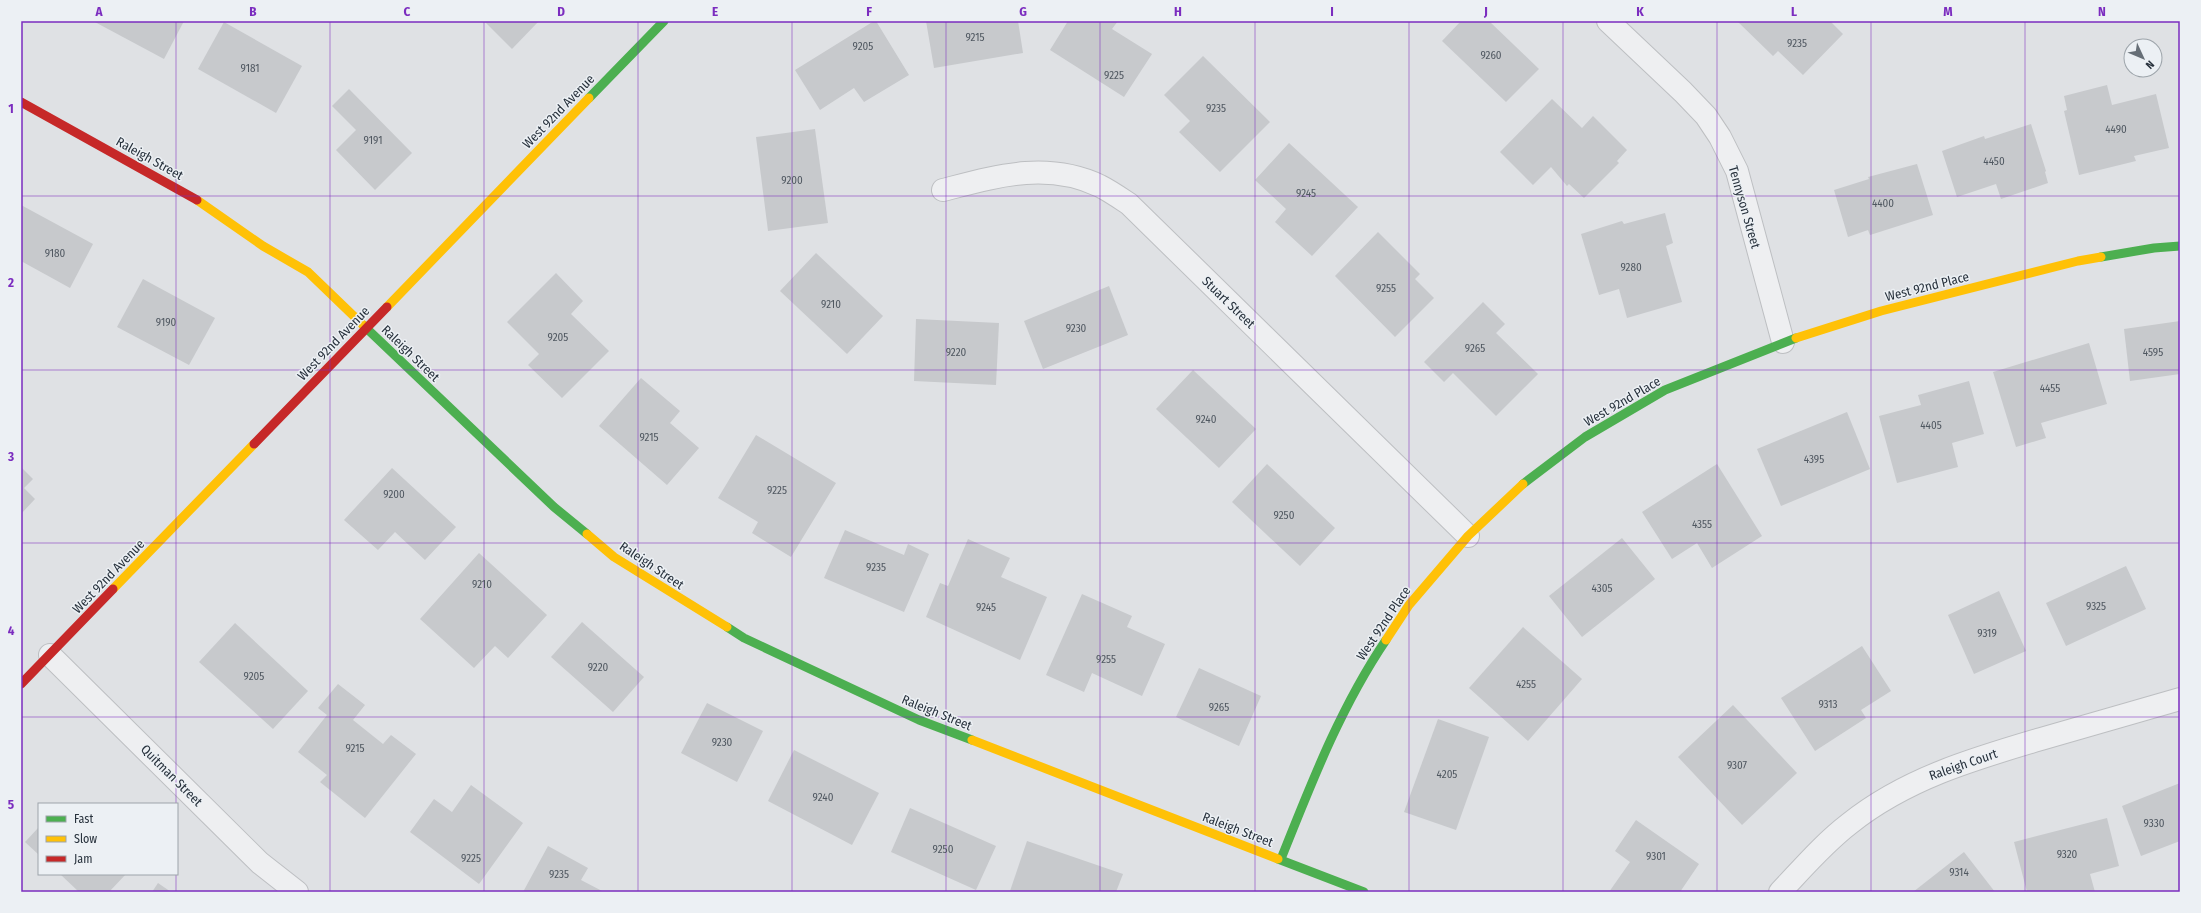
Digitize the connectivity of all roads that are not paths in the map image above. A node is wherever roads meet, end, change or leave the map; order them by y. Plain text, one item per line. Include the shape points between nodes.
1 (664, 21) edge
2 (1608, 21) edge
3 (21, 102) edge
4 (943, 190) dead end
5 (2180, 246) edge
6 (366, 328) junction
7 (1783, 342) junction
8 (1468, 536) junction
9 (50, 655) junction
10 (21, 684) edge
11 (2180, 699) edge
12 (1281, 859) junction
13 (297, 892) edge
14 (1364, 892) edge
15 (1780, 892) edge

1 - 6 street, West 92nd Avenue
2 - 7 street, Tennyson Street via 1683,92 1706,116 1720,137 1737,171
3 - 6 street, Raleigh Street via 209,207 263,246 308,272
4 - 8 street, Stuart Street via 999,175 1041,172 1063,174 1100,186 1129,204
5 - 7 street, West 92nd Place via 2078,261 1881,311
6 - 9 street, West 92nd Avenue
6 - 12 street, Raleigh Street via 554,507 614,557 744,638 919,720
7 - 8 street, West 92nd Place via 1665,390 1585,437 1515,490
8 - 12 street, West 92nd Place via 1408,605 1367,668 1322,756
9 - 10 street, West 92nd Avenue
9 - 13 street, Quitman Street via 260,862
11 - 15 street, Raleigh Court via 1973,759 1917,781 1848,824 1820,849
12 - 14 street, Raleigh Street

